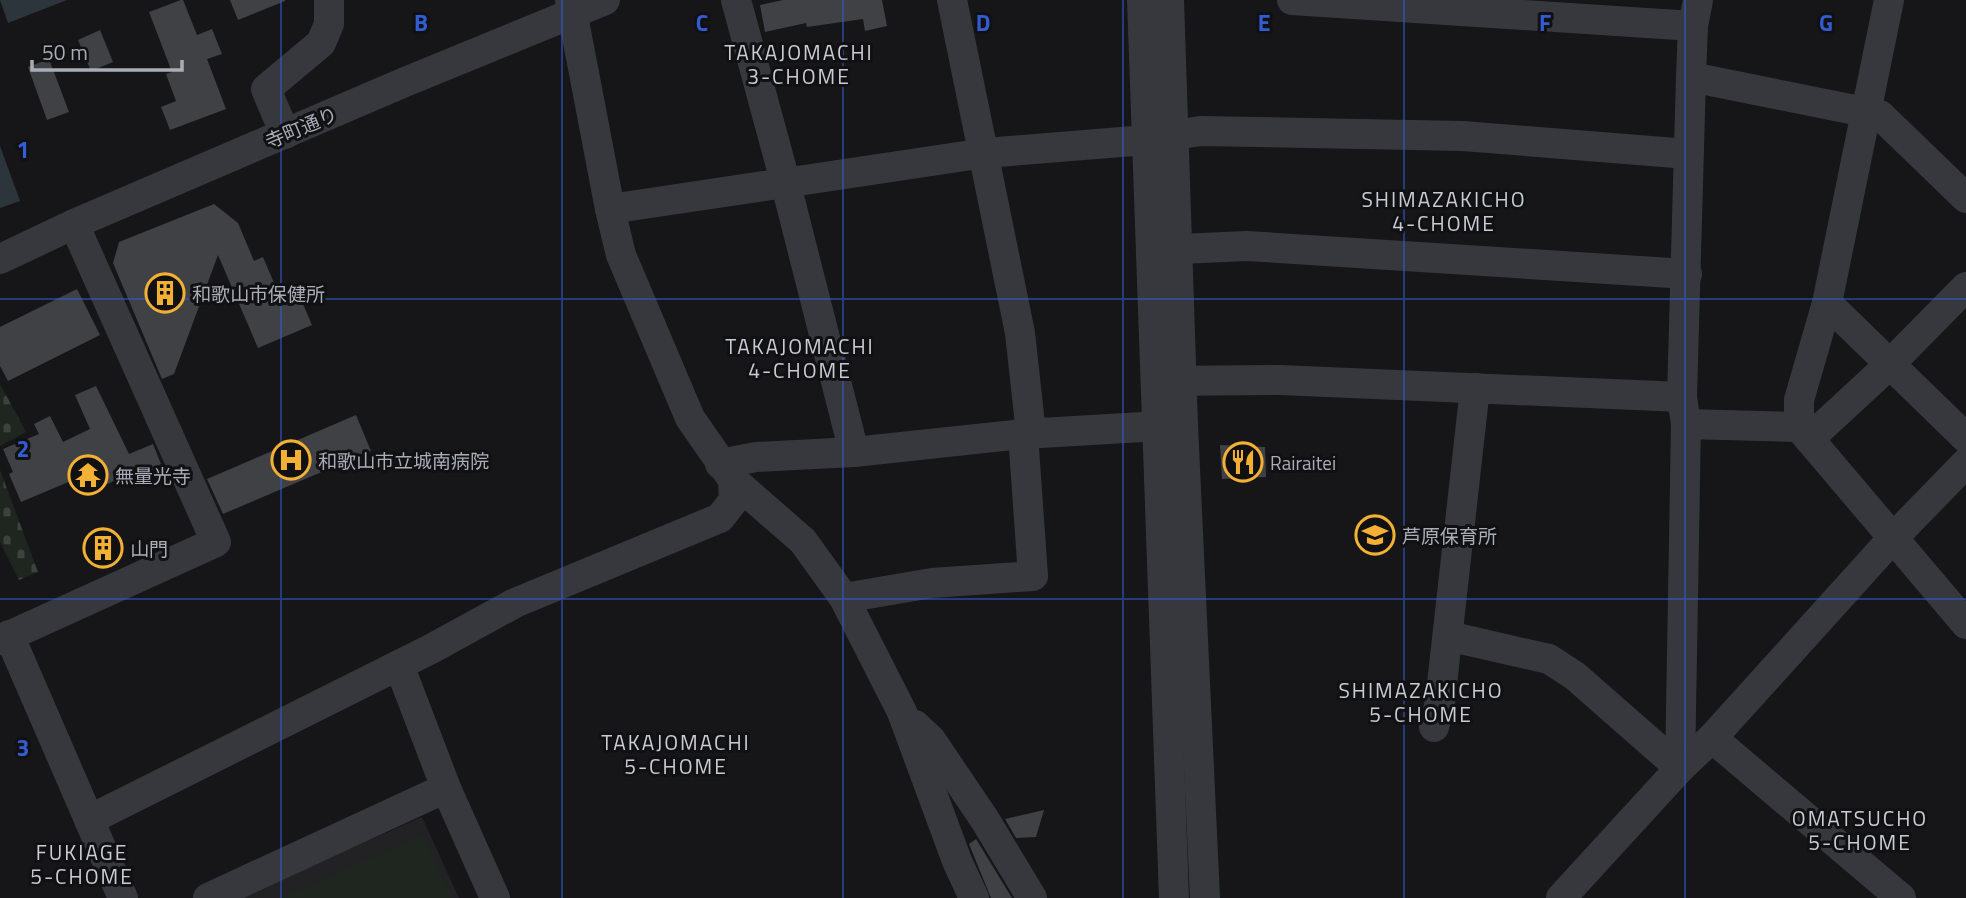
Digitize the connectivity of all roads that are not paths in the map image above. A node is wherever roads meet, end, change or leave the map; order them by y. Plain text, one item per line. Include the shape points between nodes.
1 (329, 0) edge
2 (605, 0) edge
3 (736, 0) edge
4 (952, 0) edge
5 (1142, 0) edge
6 (1169, 0) edge
7 (1292, 0) edge
8 (1889, 0) edge
9 (572, 7) edge
10 (1696, 13) edge
11 (1691, 77) junction
12 (1865, 111) junction
13 (285, 134) junction
14 (1159, 138) junction
15 (985, 153) junction
16 (1688, 154) junction
17 (785, 181) junction
18 (1966, 198) edge
19 (610, 209) junction
20 (74, 224) junction
21 (1163, 250) junction
22 (0, 259) edge
23 (1686, 274) junction
24 (1966, 287) edge
25 (1826, 303) junction
26 (1889, 365) junction
27 (1168, 381) junction
28 (1475, 388) junction
29 (1684, 410) junction
30 (1170, 425) junction
31 (1027, 433) junction
32 (1805, 433) junction
33 (1966, 438) edge
34 (854, 452) junction
35 (1966, 463) edge
36 (727, 472) junction
37 (1892, 539) junction
38 (844, 598) junction
39 (1966, 624) edge
40 (1448, 636) junction
41 (4, 638) edge
42 (399, 665) junction
43 (902, 712) junction
44 (1434, 727) dead end
45 (1712, 737) junction
46 (1680, 768) junction
47 (446, 788) junction
48 (89, 820) junction
49 (123, 898) edge
50 (208, 898) edge
51 (495, 898) edge
52 (974, 898) edge
53 (1032, 898) edge
54 (1174, 898) edge
55 (1205, 898) edge
56 (1561, 898) edge
57 (1901, 898) edge

1 - 13 street via 329,24 321,43 266,89
2 - 9 street, 寺町通り
3 - 17 street
4 - 15 street
5 - 14 street
6 - 14 street
7 - 10 street
8 - 12 street
9 - 13 street, 寺町通り
9 - 19 street
10 - 11 street
11 - 12 street
11 - 16 street
12 - 18 street via 1880,115
12 - 25 street
13 - 20 street, 寺町通り
14 - 15 street
14 - 16 street via 1200,131 1463,136
14 - 21 street
15 - 17 street
15 - 31 street via 1020,333
16 - 23 street
17 - 19 street
17 - 34 street
19 - 36 street via 621,255 690,418
20 - 22 street, 寺町通り
20 - 41 street via 216,542
21 - 23 street via 1247,246
21 - 27 street
23 - 29 street
24 - 26 street
25 - 26 street
25 - 32 street via 1799,400
26 - 32 street
26 - 33 street
27 - 28 street via 1280,380
27 - 30 street
28 - 29 street
28 - 40 street
29 - 32 street
29 - 46 street
30 - 31 street
30 - 54 street
30 - 55 street
31 - 34 street
31 - 38 street via 1033,576 932,583
32 - 37 street
34 - 36 street via 756,457
35 - 37 street
36 - 38 street via 803,541
36 - 42 street via 734,500 720,518 515,603
37 - 39 street
37 - 45 street
38 - 43 street
40 - 44 street
40 - 46 street via 1549,659 1575,676
41 - 48 street
42 - 47 street
42 - 48 street
43 - 52 street
43 - 53 street via 931,740
45 - 46 street
45 - 57 street
46 - 56 street
47 - 50 street
47 - 51 street
48 - 49 street

